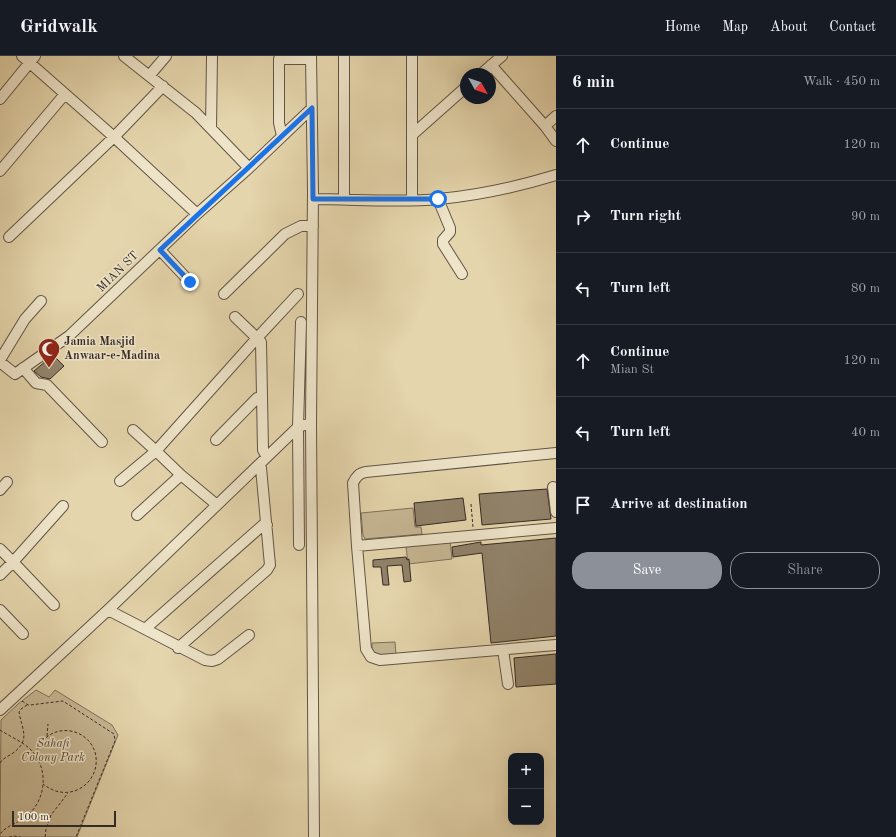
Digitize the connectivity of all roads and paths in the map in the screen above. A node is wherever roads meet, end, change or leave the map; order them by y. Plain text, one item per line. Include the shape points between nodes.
1 (124, 56) edge
2 (166, 56) edge
3 (212, 56) edge
4 (344, 56) edge
5 (412, 56) edge
6 (502, 56) edge
7 (311, 57) edge
8 (29, 58) edge
9 (492, 65) junction
10 (488, 68) edge
11 (149, 76) junction
12 (163, 86) junction
13 (460, 92) edge
14 (65, 94) junction
15 (0, 99) edge
16 (312, 108) junction
17 (556, 116) edge
18 (545, 126) junction
19 (211, 128) junction
20 (412, 135) junction
21 (114, 136) junction
22 (282, 136) junction
23 (556, 141) edge
24 (249, 168) junction
25 (0, 171) edge
26 (556, 175) edge
27 (313, 199) junction
28 (344, 199) junction
29 (438, 199) junction
30 (412, 200) junction
31 (197, 214) junction
32 (313, 226) junction
33 (9, 237) dead end
34 (160, 250) junction
35 (462, 274) dead end
36 (190, 282) dead end
37 (224, 294) dead end
38 (298, 294) dead end
39 (41, 301) dead end
40 (235, 317) dead end
41 (301, 322) dead end
42 (257, 338) junction
43 (0, 361) edge
44 (23, 368) junction
45 (261, 397) junction
46 (311, 423) junction
47 (298, 427) junction
48 (133, 430) dead end
49 (216, 440) dead end
50 (102, 442) dead end
51 (156, 451) junction
52 (556, 453) edge
53 (267, 456) junction
54 (258, 465) junction
55 (182, 475) junction
56 (120, 481) dead end
57 (553, 487) dead end
58 (471, 504) dead end
59 (217, 505) junction
60 (63, 506) dead end
61 (556, 512) edge
62 (137, 515) dead end
63 (267, 525) junction
64 (556, 528) edge
65 (474, 536) junction
66 (299, 545) dead end
67 (357, 546) junction
68 (0, 549) edge
69 (13, 562) junction
70 (0, 575) edge
71 (54, 605) dead end
72 (0, 610) edge
73 (108, 610) junction
74 (145, 629) junction
75 (23, 634) dead end
76 (249, 635) dead end
77 (556, 645) edge
78 (178, 648) junction
79 (503, 650) junction
80 (508, 684) dead end
81 (15, 696) junction
82 (28, 705) junction
83 (0, 710) edge
84 (48, 724) dead end
85 (0, 730) edge
86 (47, 736) junction
87 (22, 743) junction
88 (35, 754) junction
89 (0, 763) edge
90 (43, 784) junction
91 (68, 792) junction
92 (0, 834) edge
93 (9, 837) edge
94 (21, 837) edge
95 (45, 837) edge
96 (76, 837) edge
97 (314, 837) edge

1 - 11 street
2 - 11 street
3 - 19 street
4 - 28 street
5 - 20 street
6 - 9 street
7 - 16 street
7 - 22 street via 279,59 279,123
8 - 14 street
8 - 15 street
9 - 10 street
9 - 18 street
11 - 12 street
12 - 19 street
12 - 21 street
13 - 20 street
14 - 21 street
14 - 25 street
16 - 22 street, MIAN ST
16 - 27 street
17 - 18 street
18 - 23 street
19 - 24 street
20 - 30 street
21 - 31 street
21 - 33 street
22 - 24 street, MIAN ST
24 - 31 street, MIAN ST
26 - 29 street via 501,190
27 - 28 street
27 - 32 street
28 - 30 street
29 - 30 street
29 - 35 street via 450,228 443,244
31 - 34 street, MIAN ST
32 - 37 street via 301,226 285,234
32 - 46 street
34 - 36 street
34 - 44 street, MIAN ST via 69,336
38 - 42 street
39 - 43 street via 25,319
40 - 42 street
41 - 47 street
42 - 45 street via 261,342
42 - 51 street
43 - 44 street via 15,374
44 - 50 street via 36,383 47,385
45 - 49 street via 257,398
45 - 53 street via 263,450
46 - 47 street
46 - 97 street
47 - 53 street
47 - 66 street
48 - 51 street
51 - 55 street
51 - 56 street
52 - 67 street via 361,473 353,483
53 - 54 street
54 - 59 street
54 - 63 street via 261,468
55 - 59 street
55 - 62 street
57 - 61 street
58 - 65 path
59 - 73 street
60 - 69 street
63 - 74 street via 263,525
63 - 78 street via 271,562 269,568
64 - 65 street
65 - 67 street
67 - 79 street via 366,649 371,657 380,660
68 - 69 street
69 - 70 street
69 - 71 street
72 - 75 street
73 - 74 street
73 - 81 street
74 - 78 street
76 - 78 street via 212,661
77 - 79 street
79 - 80 street
81 - 82 path
81 - 83 street
82 - 87 path via 19,712 24,733
82 - 96 path via 63,702 114,734 115,742
84 - 86 path
85 - 87 path
86 - 88 path
86 - 91 path via 65,730 78,733 89,741 95,753 96,766 91,779 81,788
87 - 88 path
87 - 89 path
88 - 90 path via 40,763
90 - 91 path via 54,791
90 - 92 path via 40,798 28,815
91 - 95 path via 51,815
93 - 94 path

